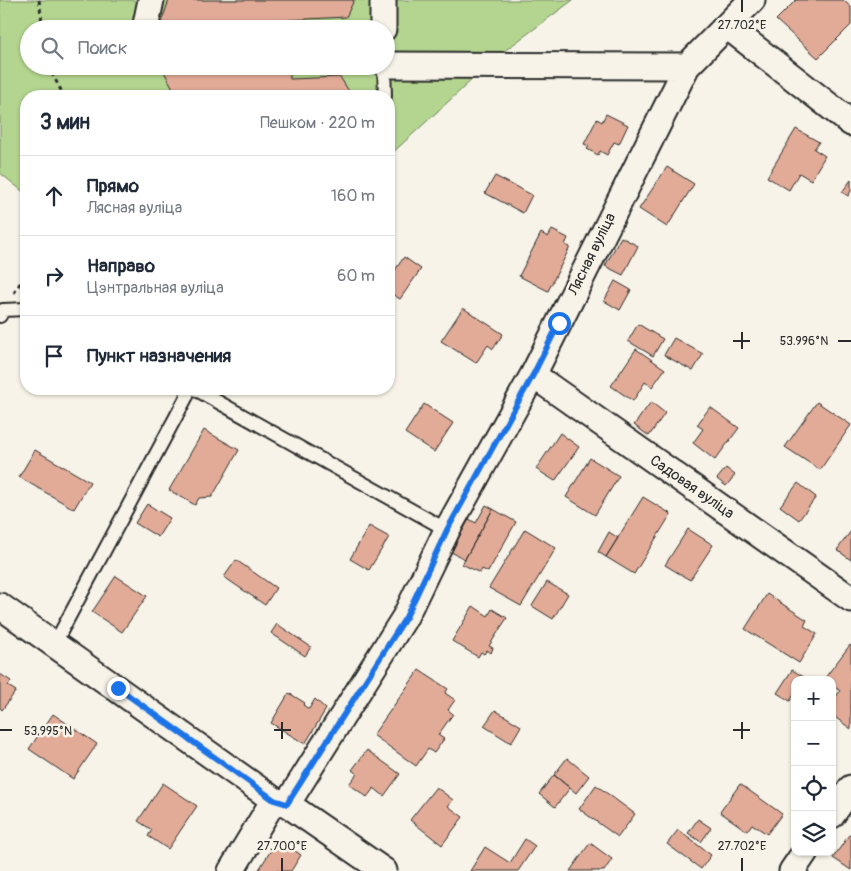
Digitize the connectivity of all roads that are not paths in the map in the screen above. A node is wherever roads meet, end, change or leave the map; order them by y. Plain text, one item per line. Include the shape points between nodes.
1 (151, 0) edge
2 (383, 0) edge
3 (752, 0) edge
4 (147, 20) edge
5 (383, 20) edge
6 (727, 26) junction
7 (395, 66) edge
8 (687, 66) junction
9 (385, 75) edge
10 (385, 90) edge
11 (851, 123) edge
12 (20, 309) edge
13 (0, 316) edge
14 (533, 375) junction
15 (187, 395) edge
16 (206, 395) edge
17 (447, 530) junction
18 (851, 599) edge
19 (0, 606) edge
20 (55, 644) junction
21 (851, 788) edge
22 (281, 802) junction
23 (835, 811) edge
24 (802, 856) edge
25 (231, 871) edge
26 (384, 871) edge
27 (792, 871) edge

1 - 4 street
2 - 5 street
3 - 6 street, Лясная вуліца
6 - 8 street, Лясная вуліца
6 - 11 street
7 - 8 street
8 - 14 street, Лясная вуліца
9 - 10 lane
12 - 13 lane via 2,310
14 - 17 street, Лясная вуліца
14 - 18 street, Садовая вуліца
15 - 20 lane
16 - 17 lane
17 - 22 street, Лясная вуліца via 406,617
19 - 20 street
20 - 22 street
21 - 23 street
22 - 25 street, Лясная вуліца
22 - 26 street
24 - 27 street

